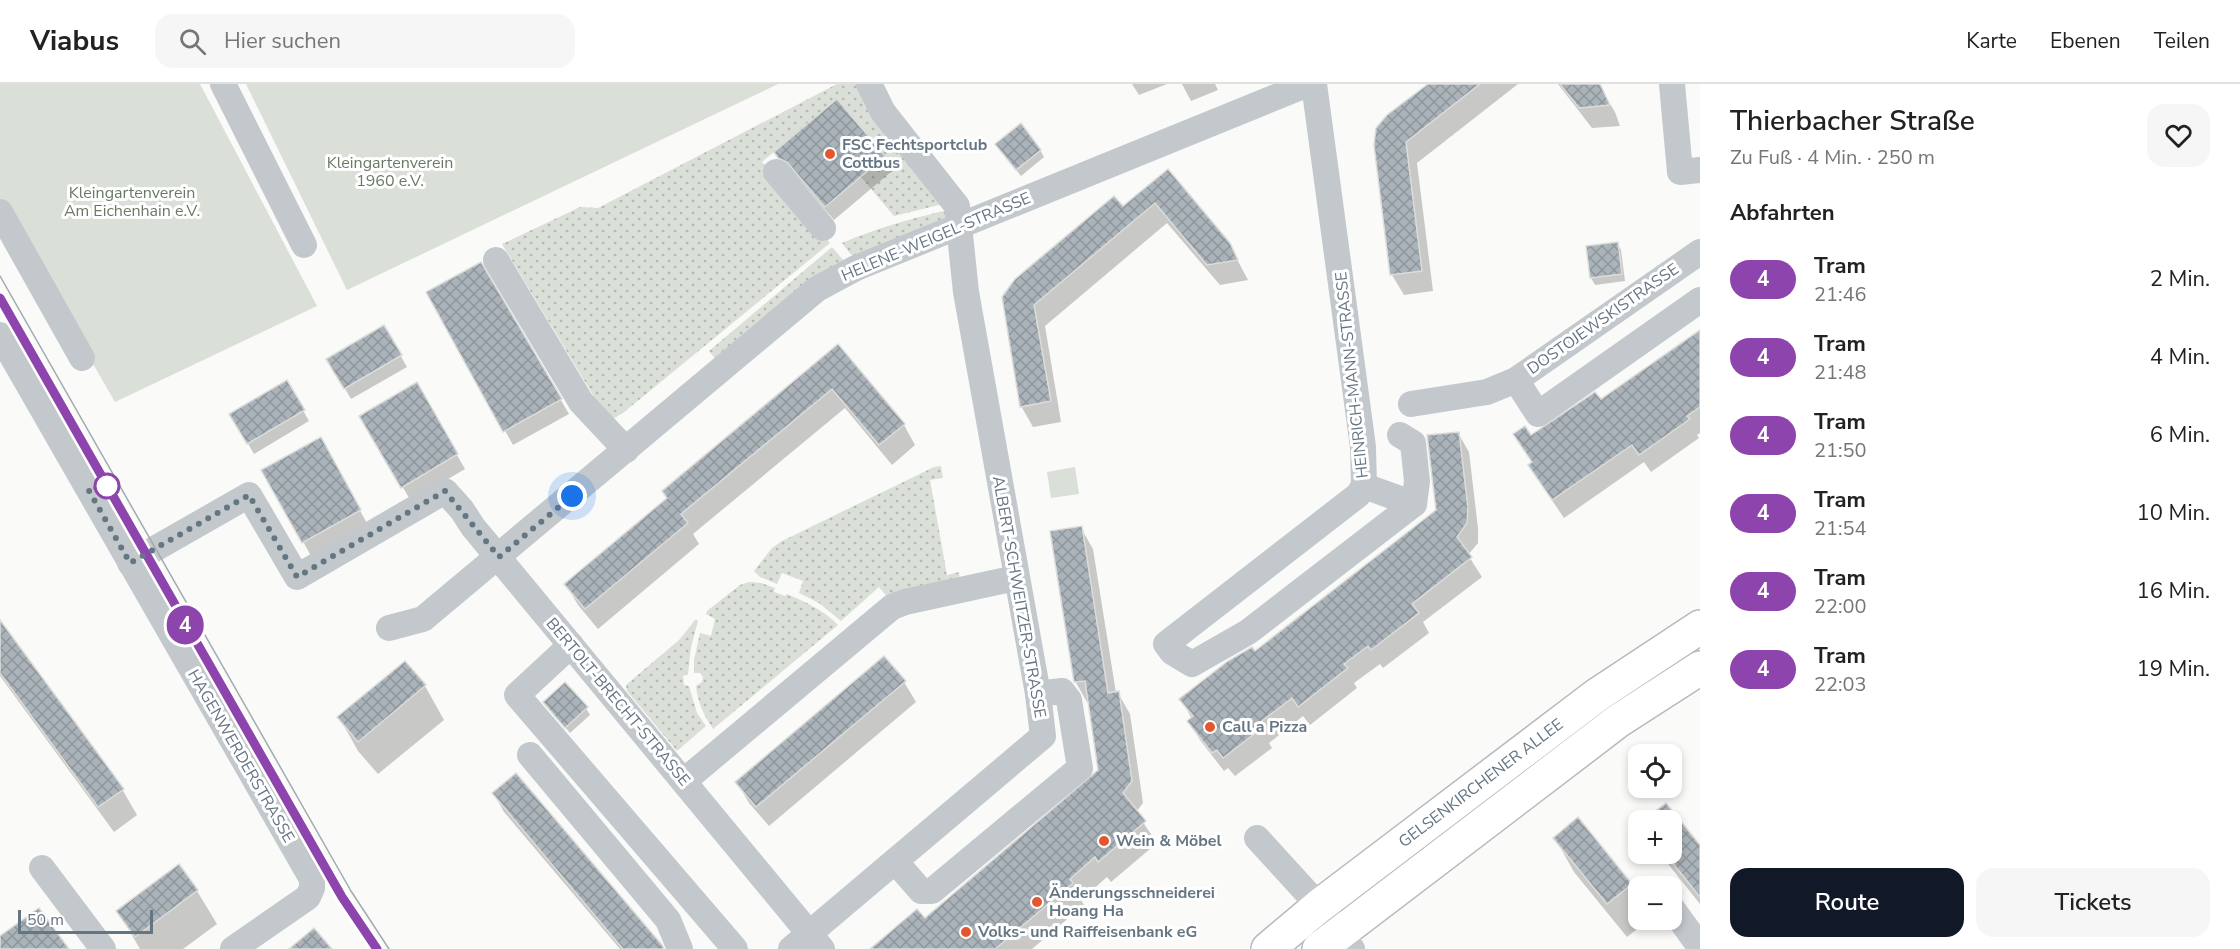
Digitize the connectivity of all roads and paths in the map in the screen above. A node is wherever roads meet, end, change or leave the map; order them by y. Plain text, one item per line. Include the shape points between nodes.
1 (223, 84) edge
2 (869, 84) edge
3 (1308, 84) edge
4 (1314, 84) edge
5 (1672, 84) edge
6 (1700, 170) edge
7 (777, 172) dead end
8 (0, 212) edge
9 (823, 228) dead end
10 (959, 228) junction
11 (304, 245) dead end
12 (1700, 252) edge
13 (496, 260) dead end
14 (1700, 300) edge
15 (1622, 306) junction
16 (0, 335) edge
17 (1645, 339) junction
18 (82, 358) dead end
19 (1510, 383) junction
20 (1411, 404) dead end
21 (1400, 435) dead end
22 (626, 450) junction
23 (1364, 486) junction
24 (1414, 504) junction
25 (499, 557) junction
26 (1277, 559) junction
27 (130, 563) junction
28 (1016, 578) junction
29 (1302, 591) junction
30 (1224, 600) junction
31 (1700, 627) edge
32 (389, 628) dead end
33 (1248, 632) junction
34 (571, 645) junction
35 (1700, 668) edge
36 (1038, 694) junction
37 (530, 755) dead end
38 (684, 781) junction
39 (1257, 838) dead end
40 (895, 861) junction
41 (42, 868) dead end
42 (1319, 906) junction
43 (1682, 922) edge
44 (808, 944) edge
45 (1336, 944) edge
46 (1700, 947) edge
47 (103, 949) edge
48 (233, 949) edge
49 (680, 949) edge
50 (735, 949) edge
51 (1268, 949) edge

1 - 11 street
2 - 10 street, ALBERT-SCHWEITZER-STRASSE via 883,112 957,206
3 - 10 street, HELENE-WEIGEL-STRASSE
4 - 23 street, HEINRICH-MANN-STRASSE via 1363,447
5 - 6 street via 1680,172
7 - 9 street
8 - 18 street
10 - 22 street, HELENE-WEIGEL-STRASSE via 856,268 817,289
10 - 28 street, ALBERT-SCHWEITZER-STRASSE via 966,292
12 - 15 street, DOSTOJEWSKISTRASSE
13 - 22 street via 581,402
14 - 17 street
15 - 17 street
15 - 19 street, DOSTOJEWSKISTRASSE
16 - 27 street, HAGENWERDERSTRASSE
17 - 19 street via 1538,414
19 - 20 street, DOSTOJEWSKISTRASSE via 1469,396
21 - 24 street via 1413,443 1417,481
22 - 25 street, HELENE-WEIGEL-STRASSE
23 - 24 street
23 - 26 street, HEINRICH-MANN-STRASSE via 1358,495
24 - 29 street
25 - 27 street, BERTOLT-BRECHT-STRASSE via 445,491 297,577 249,495
25 - 32 street via 423,619
25 - 34 street, BERTOLT-BRECHT-STRASSE
26 - 29 street
26 - 30 street, HEINRICH-MANN-STRASSE
27 - 48 street, HAGENWERDERSTRASSE via 312,879 308,897
28 - 36 street, ALBERT-SCHWEITZER-STRASSE
28 - 38 street via 892,607
29 - 33 street
30 - 33 street
30 - 33 street, HEINRICH-MANN-STRASSE via 1166,644 1192,664
31 - 42 main road, GELSENKIRCHENER ALLEE via 1598,695
34 - 38 street, BERTOLT-BRECHT-STRASSE
34 - 50 street via 517,695
35 - 45 main road, GELSENKIRCHENER ALLEE via 1618,721
36 - 40 street, ALBERT-SCHWEITZER-STRASSE via 1043,736
36 - 40 street via 1062,691 1069,700 1080,768 933,891 921,891
37 - 49 street via 668,920
38 - 44 street, BERTOLT-BRECHT-STRASSE
39 - 42 street
40 - 44 street, ALBERT-SCHWEITZER-STRASSE
41 - 47 street
42 - 45 street
42 - 51 main road, GELSENKIRCHENER ALLEE
43 - 46 street

